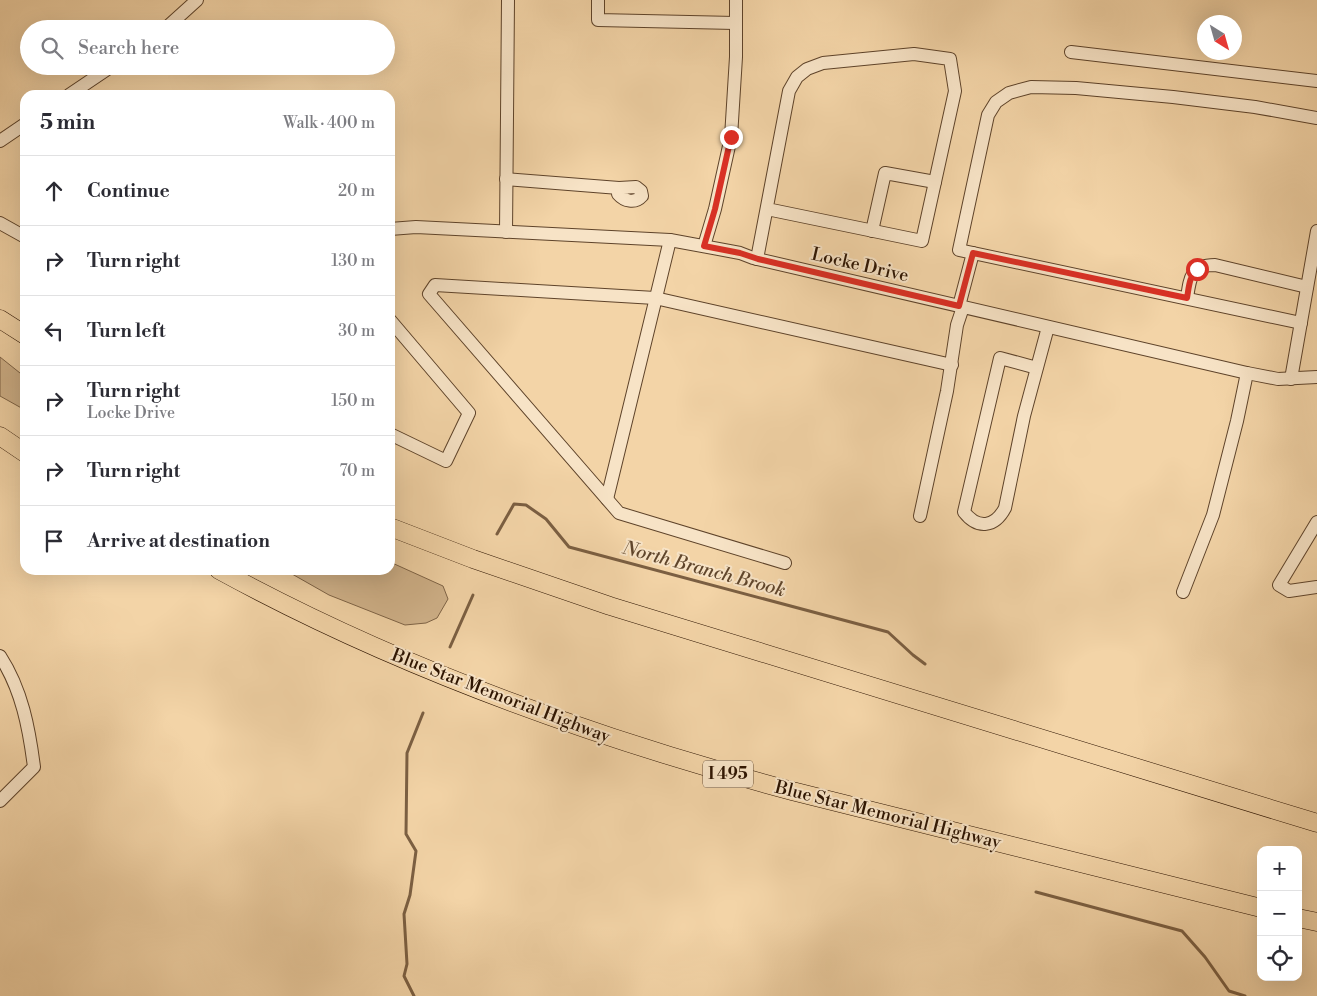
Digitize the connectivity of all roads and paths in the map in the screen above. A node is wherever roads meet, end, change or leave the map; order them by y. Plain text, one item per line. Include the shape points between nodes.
1 (198, 0) edge
2 (508, 0) edge
3 (598, 0) edge
4 (736, 0) edge
5 (175, 20) edge
6 (735, 23) junction
7 (1071, 52) dead end
8 (99, 75) edge
9 (1317, 81) edge
10 (76, 90) edge
11 (1317, 118) edge
12 (20, 127) edge
13 (0, 141) edge
14 (506, 179) junction
15 (935, 182) junction
16 (619, 188) dead end
17 (767, 209) junction
18 (0, 223) edge
19 (395, 229) edge
20 (872, 231) junction
21 (1317, 231) edge
22 (506, 232) junction
23 (20, 234) edge
24 (670, 240) junction
25 (704, 246) junction
26 (973, 253) junction
27 (758, 259) junction
28 (1307, 287) junction
29 (655, 298) junction
30 (1187, 298) junction
31 (961, 306) junction
32 (0, 318) edge
33 (1301, 323) junction
34 (395, 326) edge
35 (1048, 327) junction
36 (20, 332) edge
37 (952, 365) junction
38 (1037, 368) junction
39 (1247, 373) junction
40 (1317, 377) edge
41 (1291, 379) junction
42 (0, 436) edge
43 (395, 436) edge
44 (20, 449) edge
45 (607, 499) junction
46 (920, 516) dead end
47 (1317, 522) edge
48 (395, 529) edge
49 (785, 563) dead end
50 (230, 575) edge
51 (1317, 587) edge
52 (1183, 592) dead end
53 (0, 656) edge
54 (0, 802) edge
55 (1317, 823) edge
56 (1257, 907) edge
57 (1302, 919) edge
58 (1317, 922) edge

1 - 5 street
2 - 14 street
3 - 6 street via 598,20
4 - 6 street
6 - 25 street via 731,137
7 - 9 street
8 - 10 street
11 - 26 street via 1173,97 1076,88 1031,87 1009,93 996,102 988,115 959,250
12 - 13 street
14 - 16 street
14 - 22 street
15 - 17 street via 955,92 950,59 914,54 823,63 797,77 789,91
15 - 20 street via 885,172
15 - 20 street via 922,241
17 - 20 street
17 - 27 street
18 - 23 street
19 - 22 street, Locke Drive
21 - 28 street
22 - 24 street, Locke Drive
24 - 25 street, Locke Drive
24 - 29 street
25 - 27 street, Locke Drive
26 - 30 street
26 - 31 street
27 - 31 street, Locke Drive
28 - 30 street via 1205,265 1192,273
28 - 33 street
29 - 37 street
29 - 45 street
29 - 45 street via 435,285 429,294
30 - 33 street
31 - 35 street, Locke Drive
31 - 37 street
32 - 36 highway
33 - 41 street
34 - 43 street via 469,413 446,460
35 - 38 street
35 - 39 street, Locke Drive
37 - 46 street
38 - 38 street via 1005,508 994,522 976,522 964,512 1000,358
39 - 41 street, Locke Drive
39 - 52 street via 1213,515
40 - 41 street, Locke Drive
42 - 44 highway
45 - 49 street via 620,513
47 - 51 street via 1279,585 1289,591
48 - 55 highway via 473,560 610,606
50 - 56 highway, Blue Star Memorial Highway / I 495 via 391,655 633,745 792,791
53 - 54 street via 19,692 30,729 34,767
57 - 58 highway

